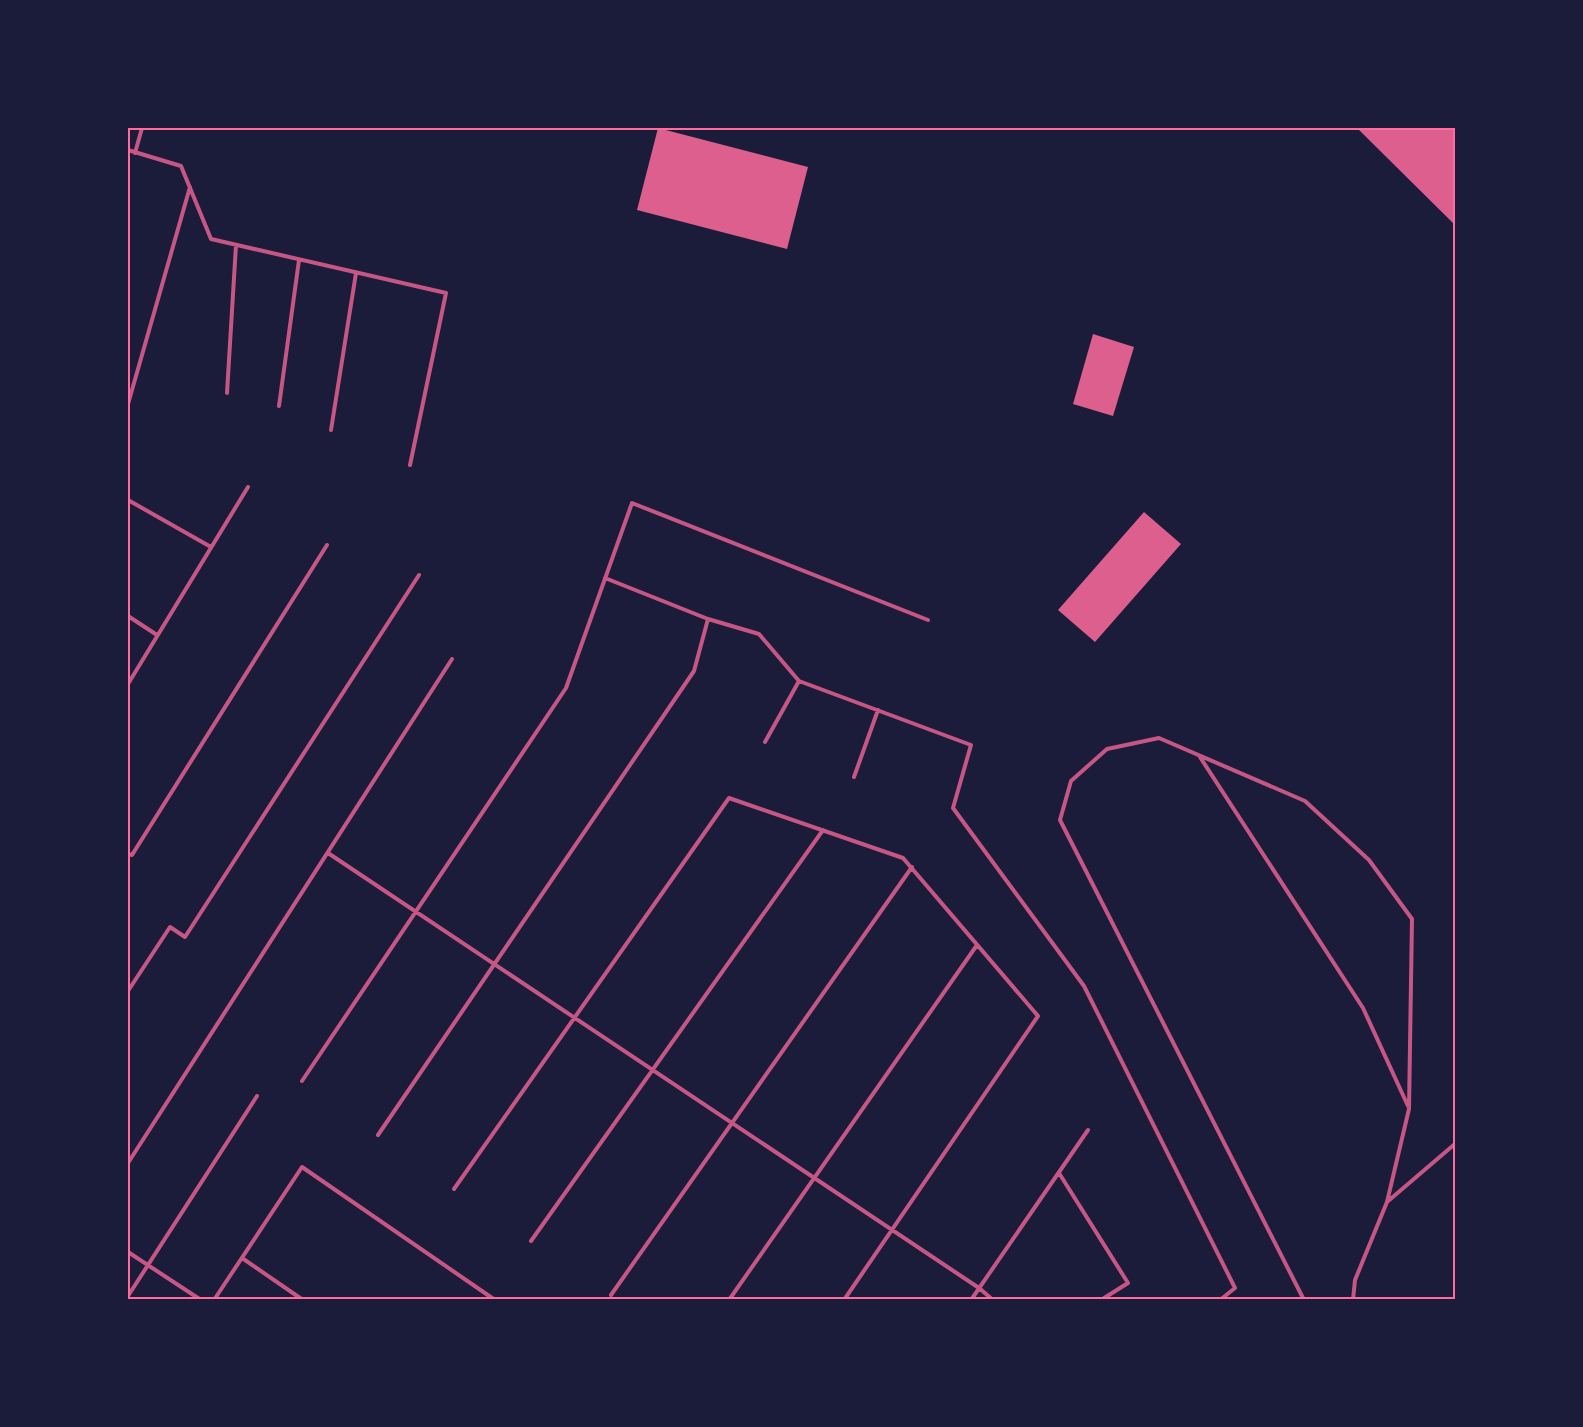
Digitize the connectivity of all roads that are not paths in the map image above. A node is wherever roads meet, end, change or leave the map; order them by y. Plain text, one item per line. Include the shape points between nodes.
1 (142, 128) edge
2 (128, 150) edge
3 (135, 152) junction
4 (190, 188) junction
5 (236, 245) junction
6 (299, 260) junction
7 (356, 272) junction
8 (227, 393) dead end
9 (128, 404) edge
10 (279, 406) dead end
11 (331, 430) dead end
12 (410, 465) dead end
13 (248, 487) dead end
14 (128, 500) edge
15 (328, 545) dead end
16 (211, 547) junction
17 (419, 576) dead end
18 (605, 578) junction
19 (128, 616) edge
20 (708, 619) junction
21 (928, 620) dead end
22 (157, 635) junction
23 (452, 659) dead end
24 (799, 681) junction
25 (128, 684) edge
26 (878, 710) junction
27 (766, 742) dead end
28 (1199, 755) junction
29 (854, 777) dead end
30 (823, 830) junction
31 (328, 852) junction
32 (128, 854) edge
33 (912, 867) junction
34 (416, 912) junction
35 (977, 945) junction
36 (494, 964) junction
37 (128, 991) edge
38 (575, 1018) junction
39 (653, 1070) junction
40 (302, 1081) dead end
41 (257, 1096) dead end
42 (1409, 1108) junction
43 (732, 1123) junction
44 (1088, 1130) dead end
45 (378, 1135) dead end
46 (1456, 1143) edge
47 (128, 1163) edge
48 (1059, 1173) junction
49 (814, 1178) junction
50 (454, 1189) dead end
51 (1387, 1202) junction
52 (892, 1230) junction
53 (531, 1241) dead end
54 (128, 1252) edge
55 (242, 1258) junction
56 (148, 1265) junction
57 (979, 1288) junction
58 (611, 1295) dead end
59 (128, 1296) edge
60 (201, 1300) edge
61 (214, 1300) edge
62 (303, 1300) edge
63 (495, 1300) edge
64 (729, 1300) edge
65 (844, 1300) edge
66 (971, 1300) edge
67 (992, 1300) edge
68 (1101, 1300) edge
69 (1220, 1300) edge
70 (1304, 1300) edge
71 (1353, 1300) edge

1 - 3 lane
2 - 3 lane
3 - 4 lane via 181,166
4 - 5 lane via 211,240
4 - 9 lane
5 - 6 lane
5 - 8 lane
6 - 7 lane
6 - 10 lane
7 - 11 lane
7 - 12 lane via 446,293
13 - 16 lane
14 - 16 lane
15 - 32 lane via 132,855
16 - 22 lane
17 - 37 lane via 184,937 170,927
18 - 20 lane
18 - 21 lane via 632,503
18 - 34 lane via 566,688
19 - 22 lane
20 - 24 lane via 759,634
20 - 36 lane via 694,671
22 - 25 lane
23 - 31 lane
24 - 26 lane
24 - 27 lane
26 - 29 lane
26 - 69 lane via 971,745 953,808 1084,986 1236,1288
28 - 42 lane via 1363,1008
28 - 42 lane via 1305,801 1370,860 1412,919
28 - 70 lane via 1159,738 1107,749 1071,780 1060,820
30 - 33 lane via 904,858
30 - 38 lane via 729,798
30 - 39 lane
31 - 34 lane
31 - 47 lane
33 - 35 lane
33 - 43 lane
34 - 36 lane
34 - 40 lane
35 - 49 lane
35 - 52 lane via 1038,1016
36 - 38 lane
36 - 45 lane
38 - 39 lane
38 - 50 lane
39 - 43 lane
39 - 53 lane
41 - 56 lane
42 - 51 lane
43 - 49 lane
43 - 58 lane
44 - 48 lane
46 - 51 lane
48 - 57 lane
48 - 68 lane via 1128,1283
49 - 52 lane
49 - 64 lane
51 - 71 lane via 1355,1280
52 - 57 lane
52 - 65 lane
54 - 56 lane
55 - 61 lane
55 - 62 lane
55 - 63 lane via 302,1168
56 - 59 lane
56 - 60 lane
57 - 66 lane
57 - 67 lane

